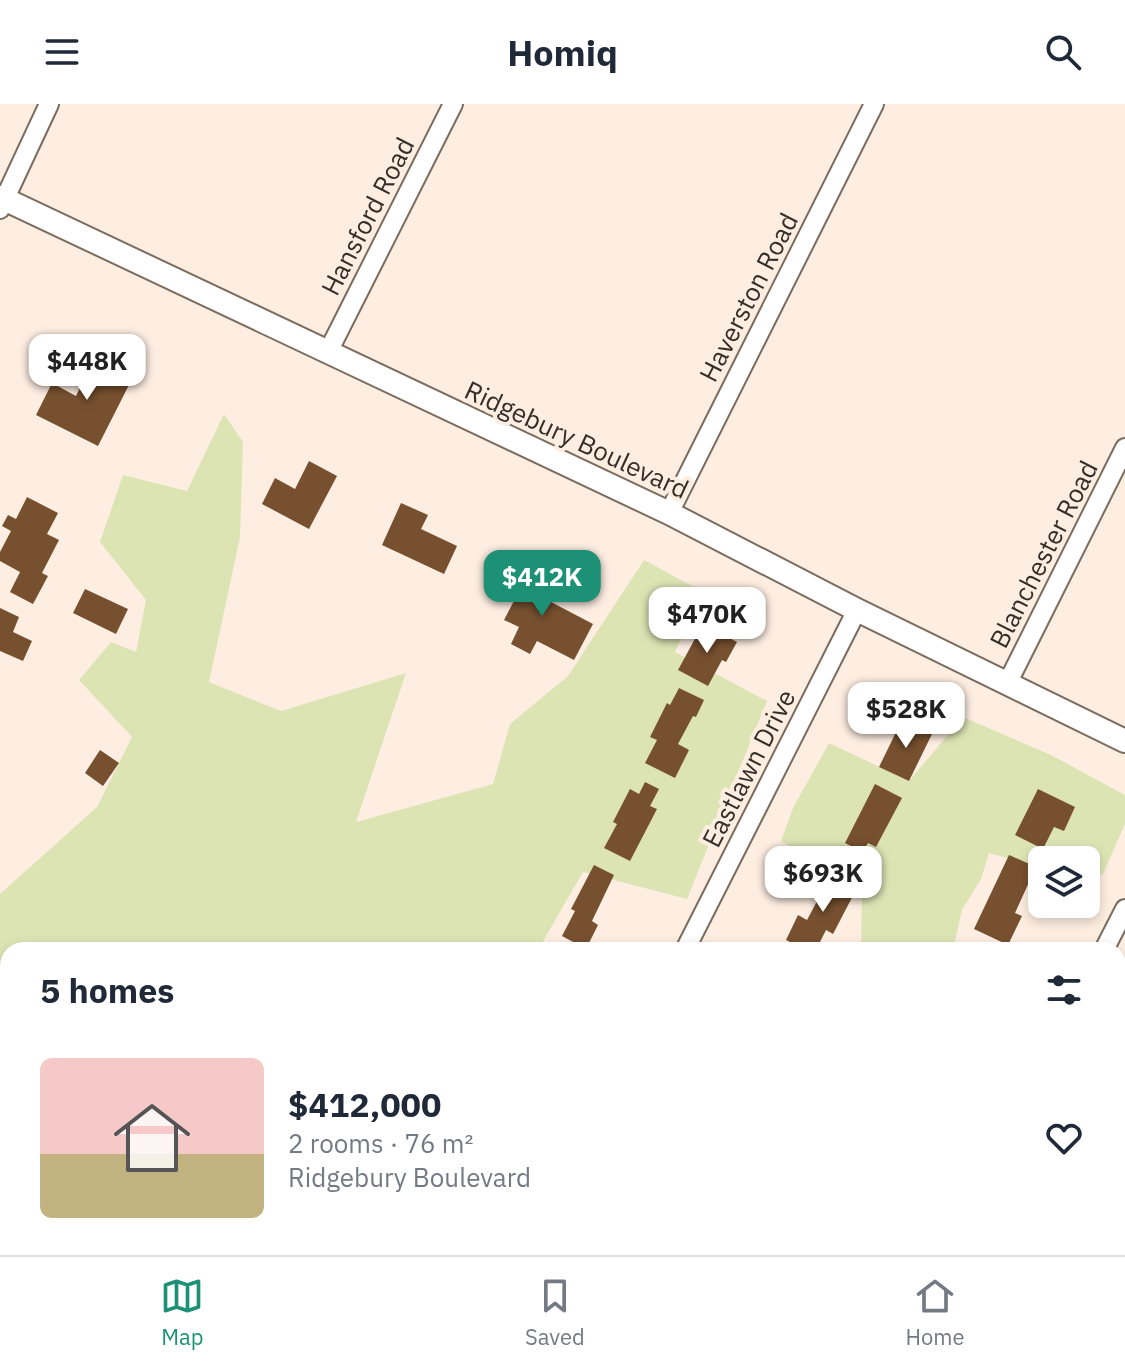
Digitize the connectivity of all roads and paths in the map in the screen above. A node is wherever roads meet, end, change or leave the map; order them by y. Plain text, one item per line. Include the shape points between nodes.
1 (49, 104) edge
2 (453, 104) edge
3 (874, 104) edge
4 (2, 202) edge
5 (328, 352) junction
6 (1125, 448) edge
7 (669, 513) junction
8 (857, 610) junction
9 (1007, 684) junction
10 (1125, 741) edge
11 (1125, 909) edge
12 (689, 942) edge
13 (1108, 942) edge

1 - 4 street
2 - 5 street, Hansford Road
3 - 7 street, Haverston Road
4 - 5 street, Ridgebury Boulevard
5 - 7 street, Ridgebury Boulevard
6 - 9 street, Blanchester Road
7 - 8 street, Ridgebury Boulevard
8 - 9 street, Ridgebury Boulevard
8 - 12 street, Eastlawn Drive
9 - 10 street, Ridgebury Boulevard
11 - 13 street

